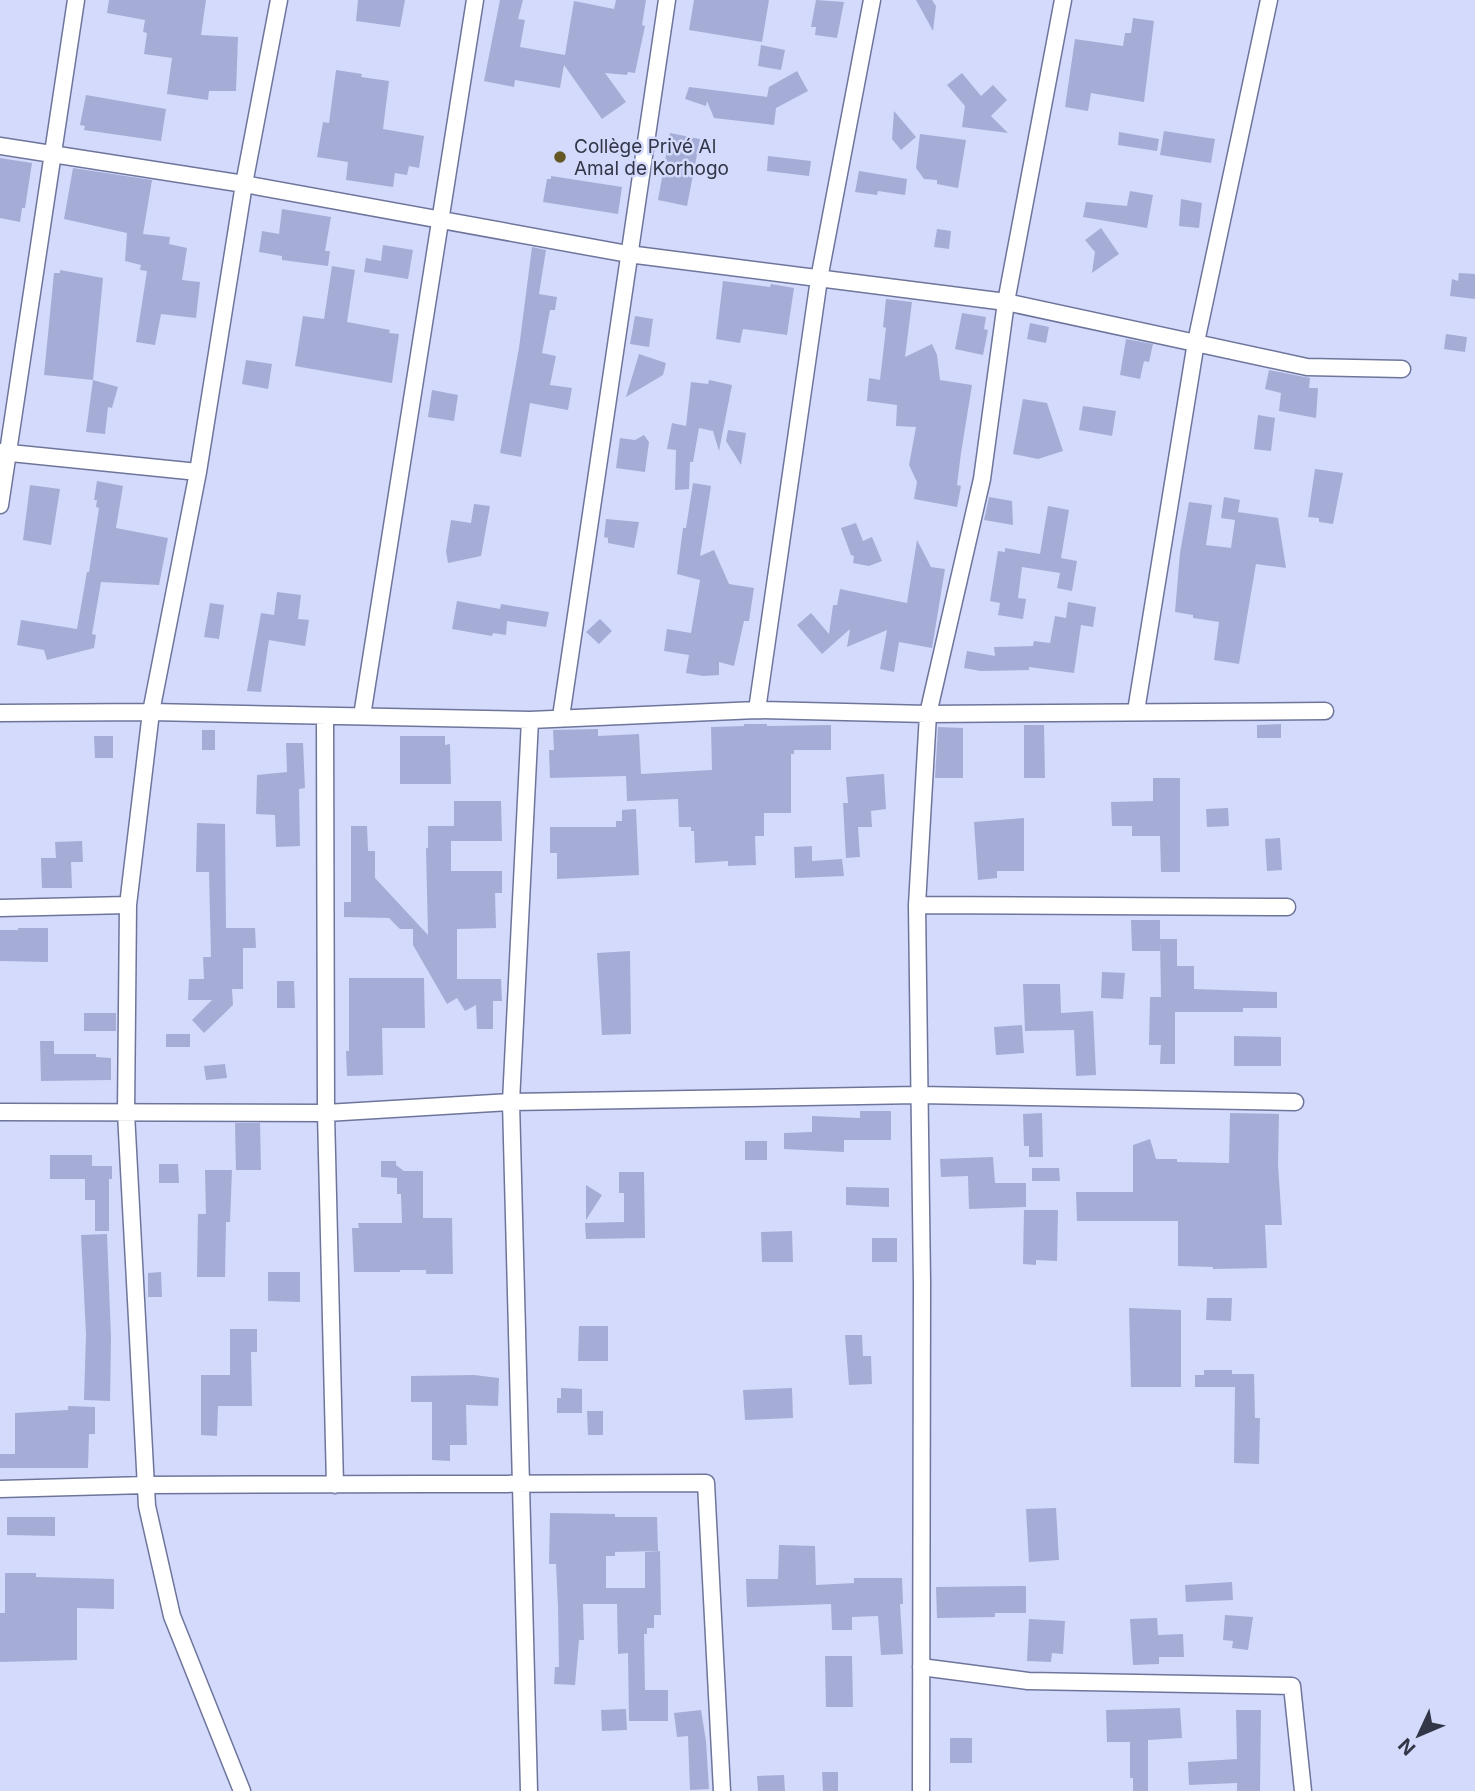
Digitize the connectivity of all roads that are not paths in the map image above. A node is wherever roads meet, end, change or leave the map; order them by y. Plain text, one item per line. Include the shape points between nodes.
1 (76, 0) edge
2 (279, 0) edge
3 (475, 0) edge
4 (667, 0) edge
5 (872, 0) edge
6 (1063, 0) edge
7 (1269, 0) edge
8 (0, 146) edge
9 (54, 153) junction
10 (244, 184) junction
11 (441, 222) junction
12 (628, 254) junction
13 (819, 279) junction
14 (1006, 302) junction
15 (1196, 342) junction
16 (1402, 369) dead end
17 (4, 453) edge
18 (198, 472) junction
19 (0, 505) edge
20 (757, 710) junction
21 (1136, 711) junction
22 (1325, 711) dead end
23 (151, 712) junction
24 (0, 713) edge
25 (928, 714) junction
26 (325, 716) junction
27 (362, 716) junction
28 (561, 717) junction
29 (530, 720) junction
30 (128, 905) junction
31 (917, 905) junction
32 (1287, 907) dead end
33 (0, 908) edge
34 (918, 1096) junction
35 (511, 1101) junction
36 (1295, 1102) dead end
37 (0, 1112) edge
38 (126, 1113) junction
39 (327, 1113) junction
40 (146, 1485) junction
41 (335, 1485) junction
42 (521, 1485) junction
43 (0, 1489) edge
44 (921, 1667) junction
45 (242, 1791) edge
46 (529, 1791) edge
47 (722, 1791) edge
48 (921, 1791) edge
49 (1303, 1791) edge

1 - 9 street
2 - 10 street
3 - 11 street
4 - 12 street
5 - 13 street
6 - 14 street
7 - 15 street
8 - 9 street
9 - 10 street
9 - 17 street
10 - 11 street
10 - 18 street
11 - 12 street
11 - 27 street
12 - 13 street
12 - 28 street
13 - 14 street
13 - 20 street
14 - 15 street
14 - 25 street via 982,478
15 - 16 street via 1307,367
15 - 21 street
17 - 18 street
17 - 19 street
18 - 23 street
20 - 25 street
20 - 28 street
21 - 22 street
21 - 25 street
23 - 24 street
23 - 26 street
23 - 30 street
25 - 31 street
26 - 27 street
26 - 39 street
27 - 29 street
28 - 29 street
29 - 35 street
30 - 33 street
30 - 38 street
31 - 32 street
31 - 34 street
34 - 35 street
34 - 36 street
34 - 44 street
35 - 39 street
35 - 42 street
37 - 38 street
38 - 39 street
38 - 40 street
39 - 41 street
40 - 41 street
40 - 43 street
40 - 45 street via 172,1616
41 - 42 street
42 - 46 street
42 - 47 street via 706,1483
44 - 48 street
44 - 49 street via 1028,1681 1292,1686

